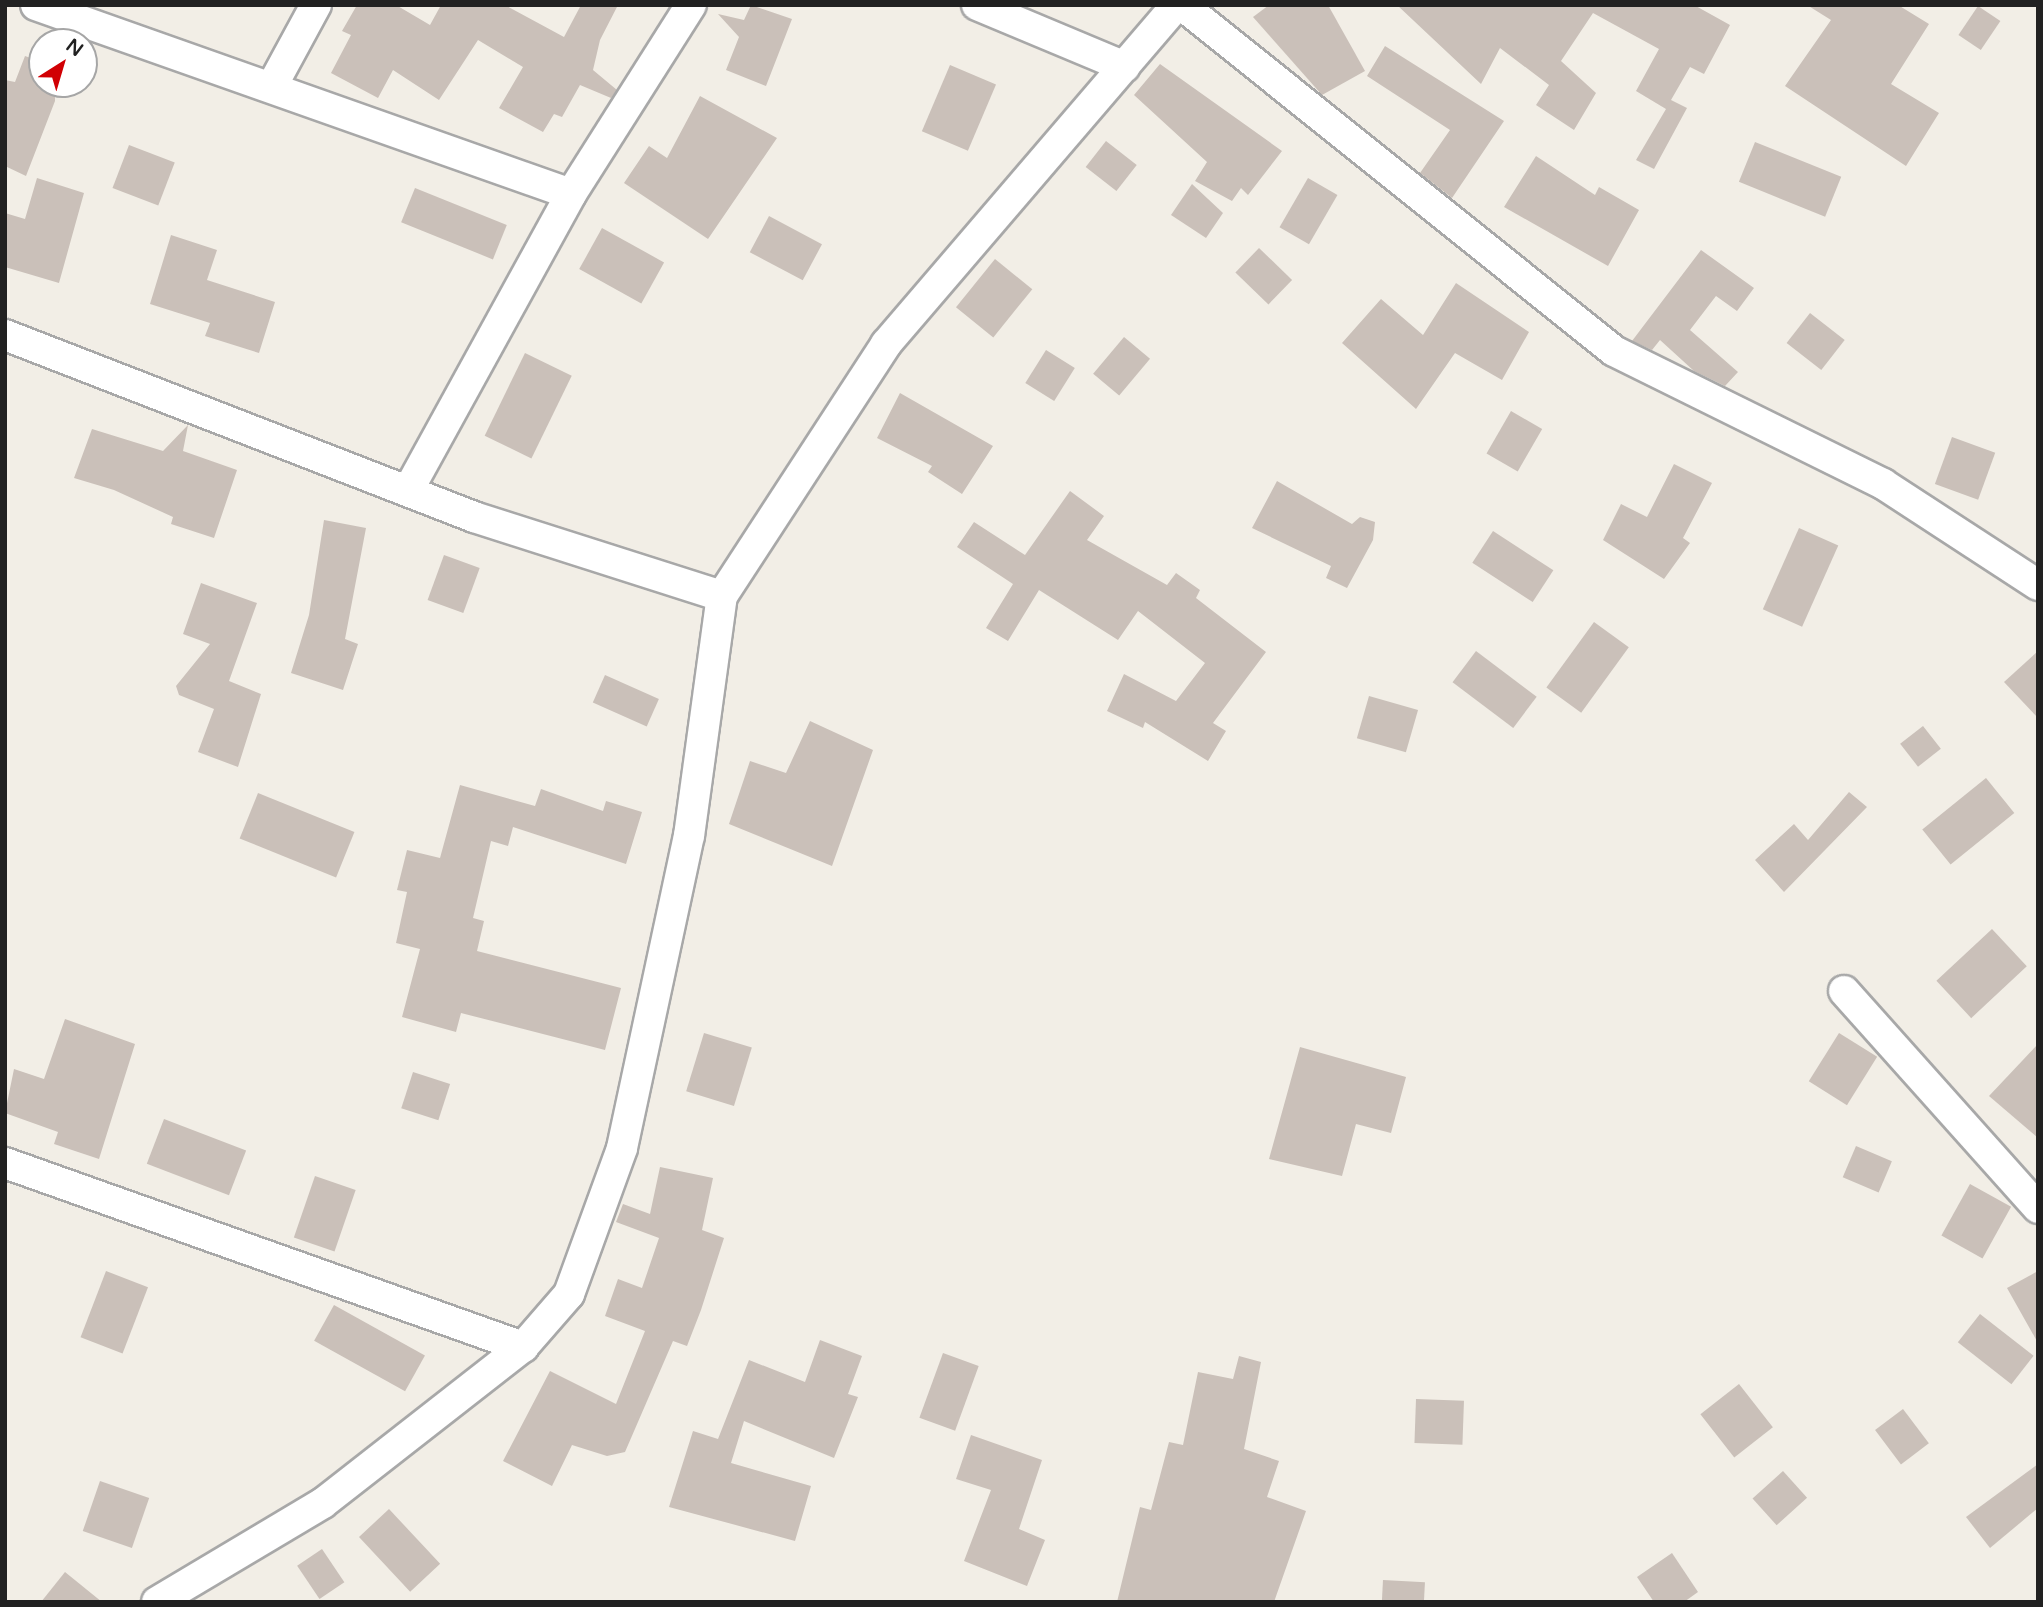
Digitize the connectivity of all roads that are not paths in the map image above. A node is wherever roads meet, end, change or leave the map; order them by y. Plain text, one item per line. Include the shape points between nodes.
1 (36, 5) edge
2 (316, 5) edge
3 (691, 5) edge
4 (977, 5) edge
5 (1179, 5) edge
6 (1125, 66) junction
7 (272, 86) junction
8 (571, 194) junction
9 (5, 335) edge
10 (410, 487) junction
11 (2038, 585) edge
12 (722, 596) junction
13 (1844, 992) dead end
14 (5, 1163) edge
15 (2038, 1208) edge
16 (523, 1347) junction
17 (157, 1602) edge

1 - 7 street
2 - 7 street
3 - 8 street
4 - 6 street
5 - 6 street
5 - 11 street via 1614,351 1883,484
6 - 12 street via 886,344
7 - 8 street
8 - 10 street
9 - 10 street
10 - 12 street via 474,517
12 - 16 street via 689,836 622,1149 569,1294
13 - 15 street
14 - 16 street
16 - 17 street via 323,1503

